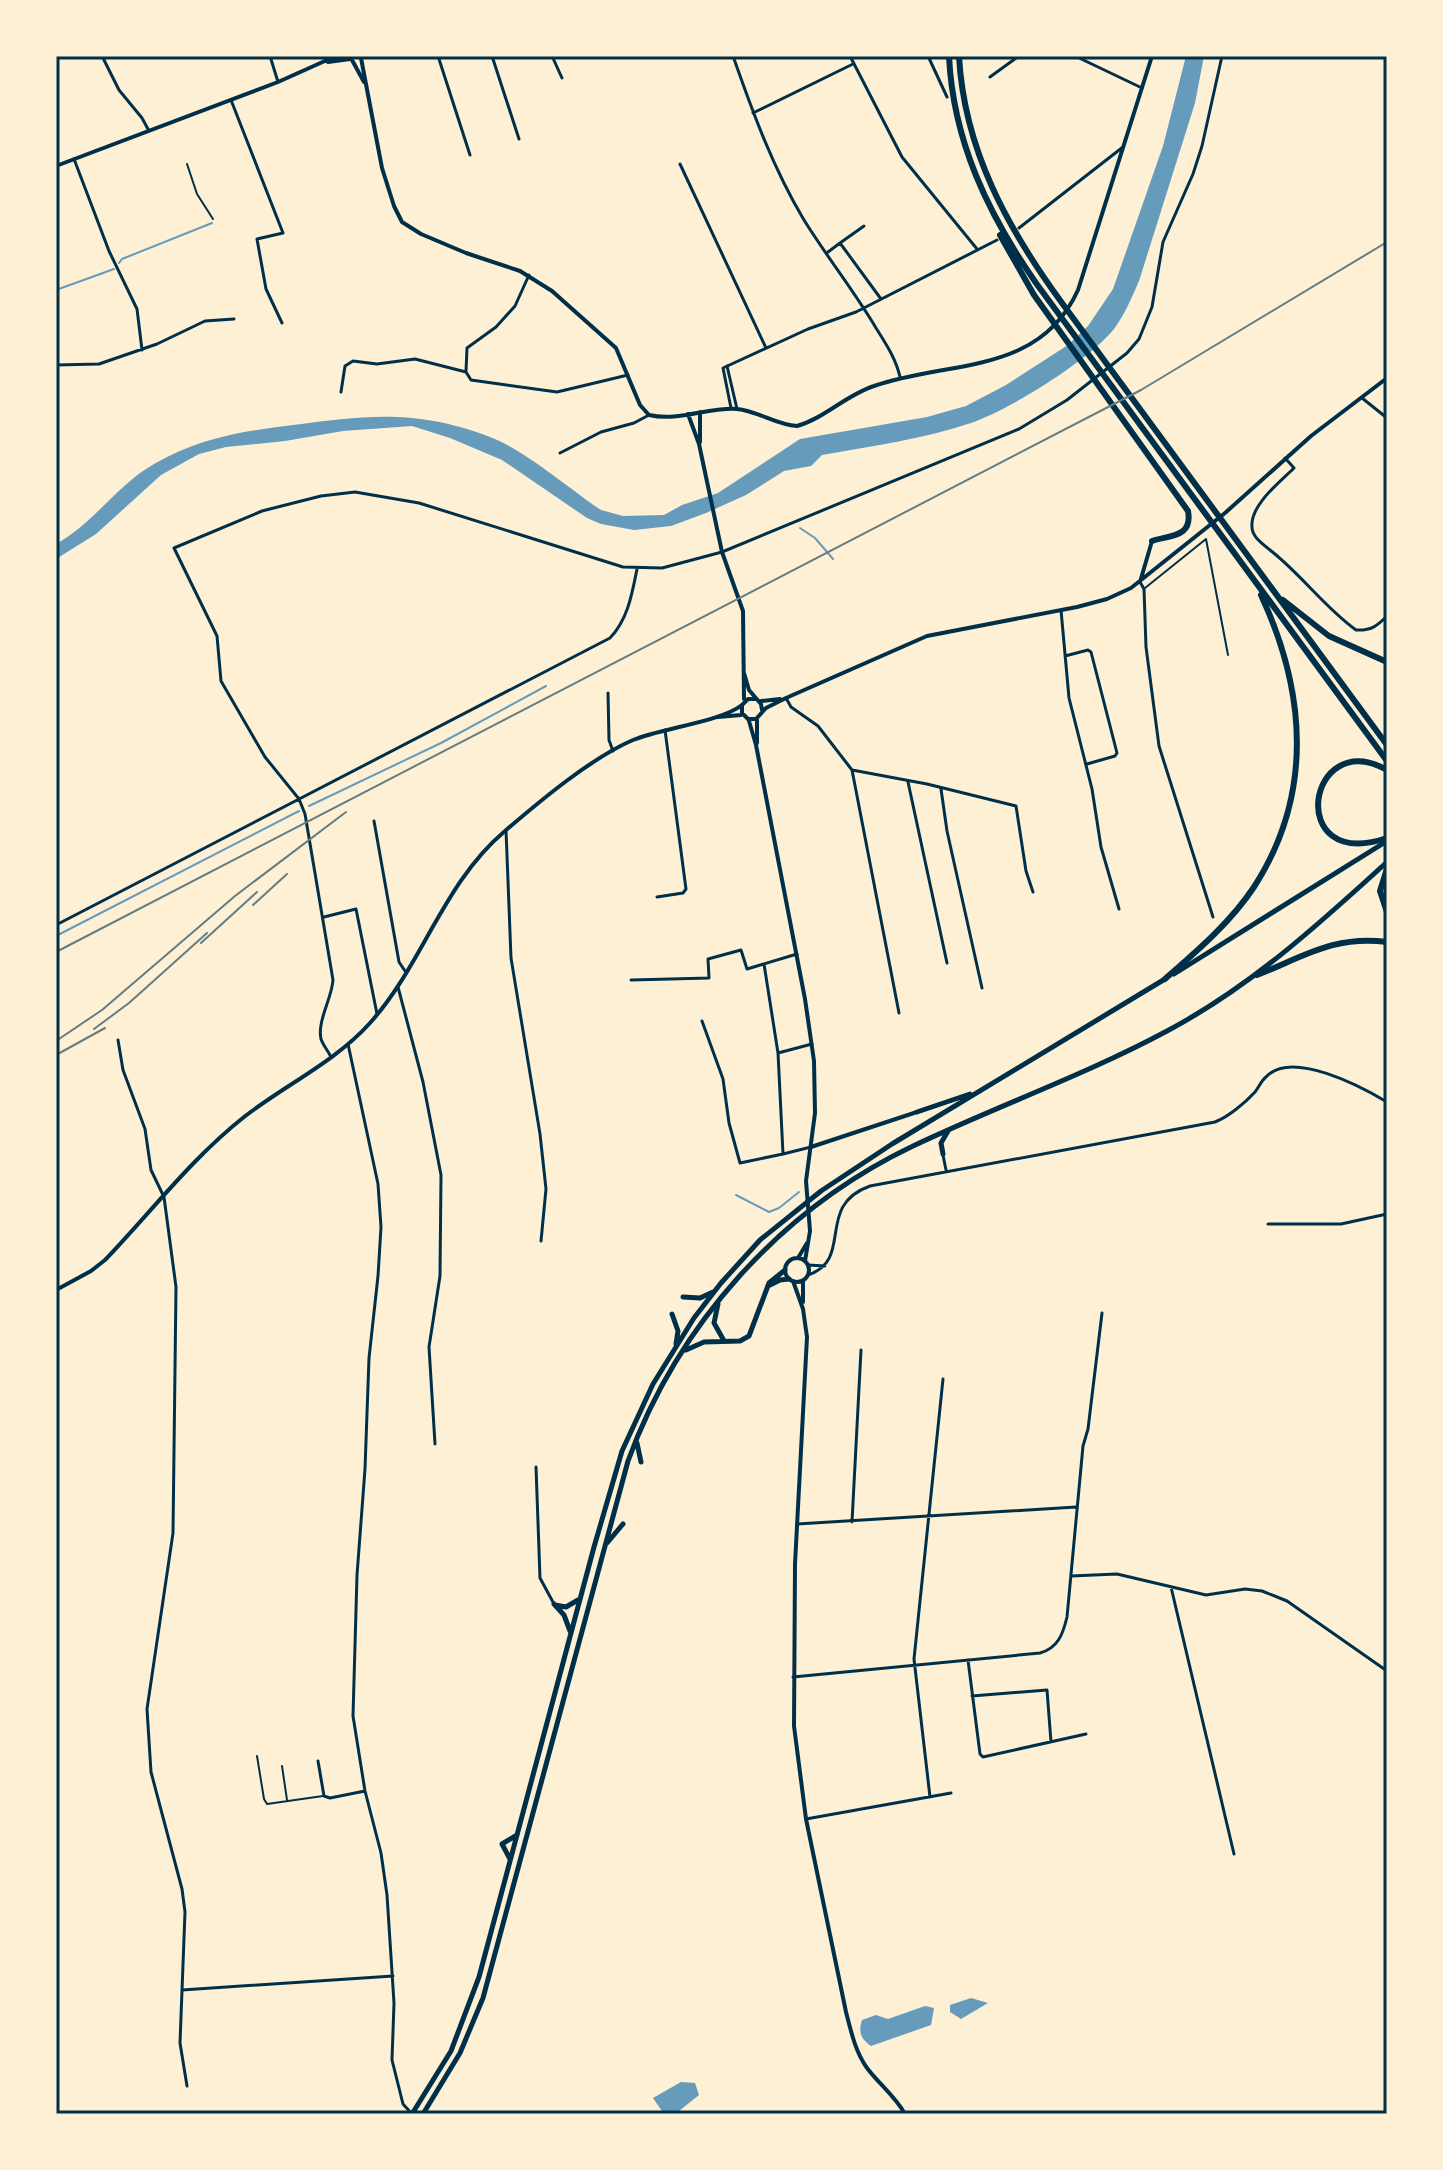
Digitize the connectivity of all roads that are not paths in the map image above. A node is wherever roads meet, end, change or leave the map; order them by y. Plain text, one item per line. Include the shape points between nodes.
1 (102, 56) edge
2 (270, 56) edge
3 (336, 56) edge
4 (438, 56) edge
5 (492, 56) edge
6 (552, 56) edge
7 (733, 56) edge
8 (850, 56) edge
9 (928, 56) edge
10 (949, 56) edge
11 (959, 56) edge
12 (1019, 56) edge
13 (1075, 56) edge
14 (1152, 56) edge
15 (1222, 56) edge
16 (362, 57) edge
17 (350, 58) edge
18 (322, 64) junction
19 (853, 64) junction
20 (990, 77) dead end
21 (562, 78) dead end
22 (278, 82) junction
23 (1142, 88) junction
24 (367, 91) junction
25 (947, 97) dead end
26 (231, 100) junction
27 (753, 113) junction
28 (149, 131) junction
29 (519, 139) dead end
30 (1123, 147) junction
31 (470, 155) dead end
32 (74, 159) junction
33 (187, 164) dead end
34 (680, 164) dead end
35 (56, 166) edge
36 (992, 213) junction
37 (213, 219) dead end
38 (864, 226) dead end
39 (1019, 228) dead end
40 (997, 240) dead end
41 (840, 243) junction
42 (977, 249) junction
43 (827, 253) junction
44 (529, 275) junction
45 (881, 299) junction
46 (864, 308) junction
47 (234, 319) dead end
48 (282, 323) dead end
49 (766, 348) junction
50 (142, 350) junction
51 (56, 365) edge
52 (466, 372) junction
53 (628, 375) junction
54 (1387, 378) edge
55 (901, 379) junction
56 (341, 392) dead end
57 (1362, 397) junction
58 (734, 409) junction
59 (700, 412) junction
60 (688, 414) junction
61 (649, 415) junction
62 (1387, 418) edge
63 (699, 444) junction
64 (560, 453) dead end
65 (1285, 458) junction
66 (1152, 541) joint
67 (722, 552) junction
68 (637, 569) junction
69 (1254, 581) junction
70 (1140, 582) junction
71 (1144, 589) junction
72 (1275, 592) junction
73 (1061, 610) junction
74 (1387, 616) edge
75 (1228, 655) dead end
76 (1065, 656) junction
77 (1387, 662) edge
78 (743, 669) junction
79 (608, 693) dead end
80 (786, 698) junction
81 (757, 700) junction
82 (742, 703) junction
83 (760, 715) junction
84 (712, 717) junction
85 (745, 717) junction
86 (665, 730) junction
87 (756, 745) junction
88 (1387, 745) edge
89 (613, 751) junction
90 (1387, 761) edge
91 (1085, 764) junction
92 (852, 770) junction
93 (1387, 770) edge
94 (908, 782) junction
95 (941, 789) junction
96 (299, 799) junction
97 (374, 821) dead end
98 (506, 830) junction
99 (1387, 840) edge
100 (1387, 862) edge
101 (1387, 869) edge
102 (1033, 892) dead end
103 (657, 897) dead end
104 (1119, 909) dead end
105 (1387, 912) edge
106 (1213, 917) dead end
107 (323, 918) junction
108 (56, 925) edge
109 (1387, 942) edge
110 (797, 954) junction
111 (947, 963) dead end
112 (764, 964) junction
113 (405, 971) junction
114 (1257, 975) junction
115 (1165, 979) junction
116 (631, 980) dead end
117 (396, 986) junction
118 (982, 988) dead end
119 (899, 1013) dead end
120 (377, 1014) junction
121 (702, 1021) dead end
122 (118, 1040) dead end
123 (348, 1044) junction
124 (812, 1044) junction
125 (778, 1053) junction
126 (331, 1057) junction
127 (979, 1092) junction
128 (1387, 1102) edge
129 (917, 1112) joint
130 (948, 1130) junction
131 (811, 1147) junction
132 (783, 1154) junction
133 (943, 1154) joint
134 (946, 1170) junction
135 (164, 1197) junction
136 (1387, 1214) edge
137 (1268, 1224) dead end
138 (541, 1241) dead end
139 (808, 1241) junction
140 (798, 1258) junction
141 (807, 1263) junction
142 (825, 1266) junction
143 (785, 1270) junction
144 (808, 1275) junction
145 (791, 1280) junction
146 (803, 1281) junction
147 (767, 1288) junction
148 (56, 1290) edge
149 (714, 1292) junction
150 (683, 1297) dead end
151 (719, 1300) junction
152 (803, 1309) junction
153 (1102, 1313) dead end
154 (672, 1314) dead end
155 (724, 1340) junction
156 (676, 1345) junction
157 (861, 1350) dead end
158 (681, 1353) junction
159 (943, 1379) dead end
160 (637, 1438) junction
161 (435, 1444) dead end
162 (641, 1462) dead end
163 (536, 1467) dead end
164 (1078, 1507) junction
165 (929, 1517) junction
166 (852, 1522) junction
167 (623, 1524) dead end
168 (797, 1524) junction
169 (603, 1547) junction
170 (1071, 1576) junction
171 (1171, 1587) junction
172 (582, 1592) junction
173 (554, 1604) junction
174 (571, 1636) junction
175 (968, 1660) junction
176 (914, 1665) junction
177 (1387, 1671) edge
178 (793, 1677) junction
179 (972, 1696) junction
180 (1086, 1734) dead end
181 (1051, 1742) junction
182 (257, 1756) dead end
183 (318, 1761) dead end
184 (282, 1766) dead end
185 (365, 1791) junction
186 (951, 1793) dead end
187 (324, 1796) junction
188 (930, 1797) junction
189 (287, 1802) junction
190 (806, 1819) junction
191 (518, 1835) junction
192 (1234, 1854) dead end
193 (511, 1861) junction
194 (393, 1976) junction
195 (182, 1990) junction
196 (187, 2086) dead end
197 (412, 2114) edge
198 (423, 2114) edge
199 (905, 2114) edge

1 - 28 street
2 - 22 street
3 - 18 street
4 - 31 street
5 - 29 street
6 - 21 street
7 - 27 street
8 - 19 street
9 - 25 street
10 - 36 highway via 962,136
11 - 72 highway via 966,110 988,180 1016,237
12 - 20 street
13 - 23 street
14 - 23 street
15 - 67 street via 1202,146 1163,242 1147,323 1127,353 1019,429
16 - 17 street
16 - 24 street
17 - 18 street
17 - 24 street
18 - 22 street
19 - 27 street
19 - 42 street via 902,157
22 - 26 street
23 - 30 street
24 - 44 street via 382,168 402,222
26 - 28 street
26 - 48 street via 283,233 257,239 266,289
27 - 43 street via 787,190
28 - 32 street
30 - 39 street
30 - 55 street via 1078,290 1064,314 1036,340 1002,358
32 - 35 street
32 - 50 street via 137,309
33 - 37 lane
34 - 49 street
36 - 66 highway via 1017,268 1188,511 1190,519 1182,533
36 - 69 highway via 1054,308
38 - 41 street
40 - 42 street
41 - 43 street
41 - 45 street
42 - 45 street
43 - 46 street
44 - 52 street via 515,306 467,348
44 - 53 street via 610,341
45 - 46 street
46 - 49 street
46 - 55 street
47 - 50 street via 205,321
49 - 58 street via 725,367
50 - 51 street via 99,364
52 - 53 street via 471,380 557,392
52 - 56 street via 415,359 353,361 345,366
53 - 61 street
54 - 57 street
55 - 58 street via 860,391 797,426
57 - 62 street
57 - 65 street
58 - 59 street
59 - 60 street
59 - 63 street
60 - 61 street
60 - 63 street
61 - 64 street
63 - 67 street
65 - 70 street
65 - 74 street via 1294,468 1253,518 1251,529 1257,539 1356,630 1376,627
66 - 70 street
67 - 68 street
67 - 78 street via 743,611
68 - 96 street via 626,614 610,638
68 - 96 street via 419,503 355,492 262,511 174,548 217,636 221,681 265,757
69 - 90 highway
69 - 115 highway via 1292,683 1298,738 1292,794 1277,843 1252,889 1206,943
70 - 71 street
70 - 73 street via 1107,599
71 - 75 lane via 1206,539
71 - 106 street via 1159,746
72 - 77 highway via 1314,626
72 - 88 highway
73 - 76 street
73 - 80 street via 915,639
76 - 91 street
76 - 91 street via 1091,652 1117,753
78 - 81 street
78 - 82 street
79 - 89 street
80 - 81 street
80 - 83 street
80 - 92 street via 818,726
81 - 82 street
81 - 83 street
82 - 84 street
82 - 85 street
83 - 85 street
83 - 87 street
84 - 85 street
84 - 86 street
85 - 87 street
86 - 89 street
86 - 103 street via 686,889
87 - 110 street
89 - 98 street
91 - 104 street
92 - 94 street
92 - 119 street
93 - 99 highway via 1356,761 1341,765 1326,777 1317,800 1323,826 1339,841 1360,846
94 - 95 street
94 - 111 street
95 - 102 street via 1016,806
95 - 118 street
96 - 107 street
96 - 108 street
97 - 113 street via 399,962
98 - 113 street via 461,879
98 - 138 street via 511,958 546,1189
99 - 115 main road
100 - 114 main road
101 - 105 highway via 1380,891
107 - 120 street via 356,909
107 - 126 street via 333,980 321,1039
109 - 114 highway via 1336,943
110 - 112 street
110 - 124 street
112 - 116 street via 747,969 741,950 708,959 709,978
112 - 125 street
113 - 117 street
114 - 130 main road via 1151,1040
115 - 127 main road
117 - 120 street
117 - 161 street via 423,1082 441,1175 440,1276 429,1347
120 - 123 street
121 - 132 street via 723,1079 740,1163
122 - 135 street via 145,1129 151,1170
123 - 126 street
123 - 185 street via 378,1184 381,1227 353,1659 353,1716
124 - 125 street
124 - 131 street via 816,1095
125 - 132 street
126 - 135 street via 245,1116
127 - 129 main road
127 - 149 main road via 821,1191 760,1240
128 - 134 street via 1308,1067 1273,1071 1215,1122
129 - 131 street
130 - 133 main road via 941,1143
130 - 151 main road via 891,1157 824,1200 763,1251
131 - 132 street
131 - 139 street
133 - 134 street
134 - 142 street via 883,1182 853,1195 838,1217
135 - 148 street via 105,1260
135 - 195 street via 176,1287 175,1507 147,1709 151,1772 185,1912
136 - 137 street via 1341,1224
139 - 140 street
139 - 141 street
140 - 141 street
140 - 143 street
141 - 142 street
141 - 144 street
142 - 144 street
143 - 145 street
143 - 147 main road
144 - 146 street
145 - 146 street
145 - 147 main road
145 - 152 street
146 - 152 street
147 - 155 main road via 749,1336
149 - 150 main road
149 - 156 main road
151 - 155 main road via 714,1323
151 - 158 main road
152 - 168 street via 806,1347
153 - 164 street
154 - 156 main road
155 - 158 main road
156 - 172 main road via 622,1451
157 - 166 street
158 - 160 main road
159 - 165 street
160 - 162 main road
160 - 169 main road
163 - 173 street via 539,1569
164 - 165 street
164 - 170 street
165 - 166 street
165 - 176 street
166 - 168 street
167 - 169 main road
168 - 178 street
169 - 198 main road via 483,1998 456,2061
170 - 171 street via 1117,1574
170 - 175 street via 1065,1626 1054,1648
171 - 177 street via 1206,1595 1257,1590 1287,1601
171 - 192 street
172 - 173 main road via 570,1606
172 - 174 main road
173 - 174 main road
174 - 191 main road
175 - 176 street
175 - 179 street
176 - 178 street
176 - 188 street
178 - 190 street
179 - 181 street via 1047,1690
179 - 181 street via 983,1757
180 - 181 street
182 - 189 lane via 267,1804
183 - 187 street
184 - 189 lane
185 - 187 street
185 - 194 street via 381,1853
186 - 188 street
187 - 189 lane
188 - 190 street
190 - 199 street via 856,2048
191 - 193 main road
191 - 193 main road via 502,1844
193 - 197 main road via 469,2010
194 - 195 street
194 - 197 street via 392,2060 403,2104
195 - 196 street via 181,2056

